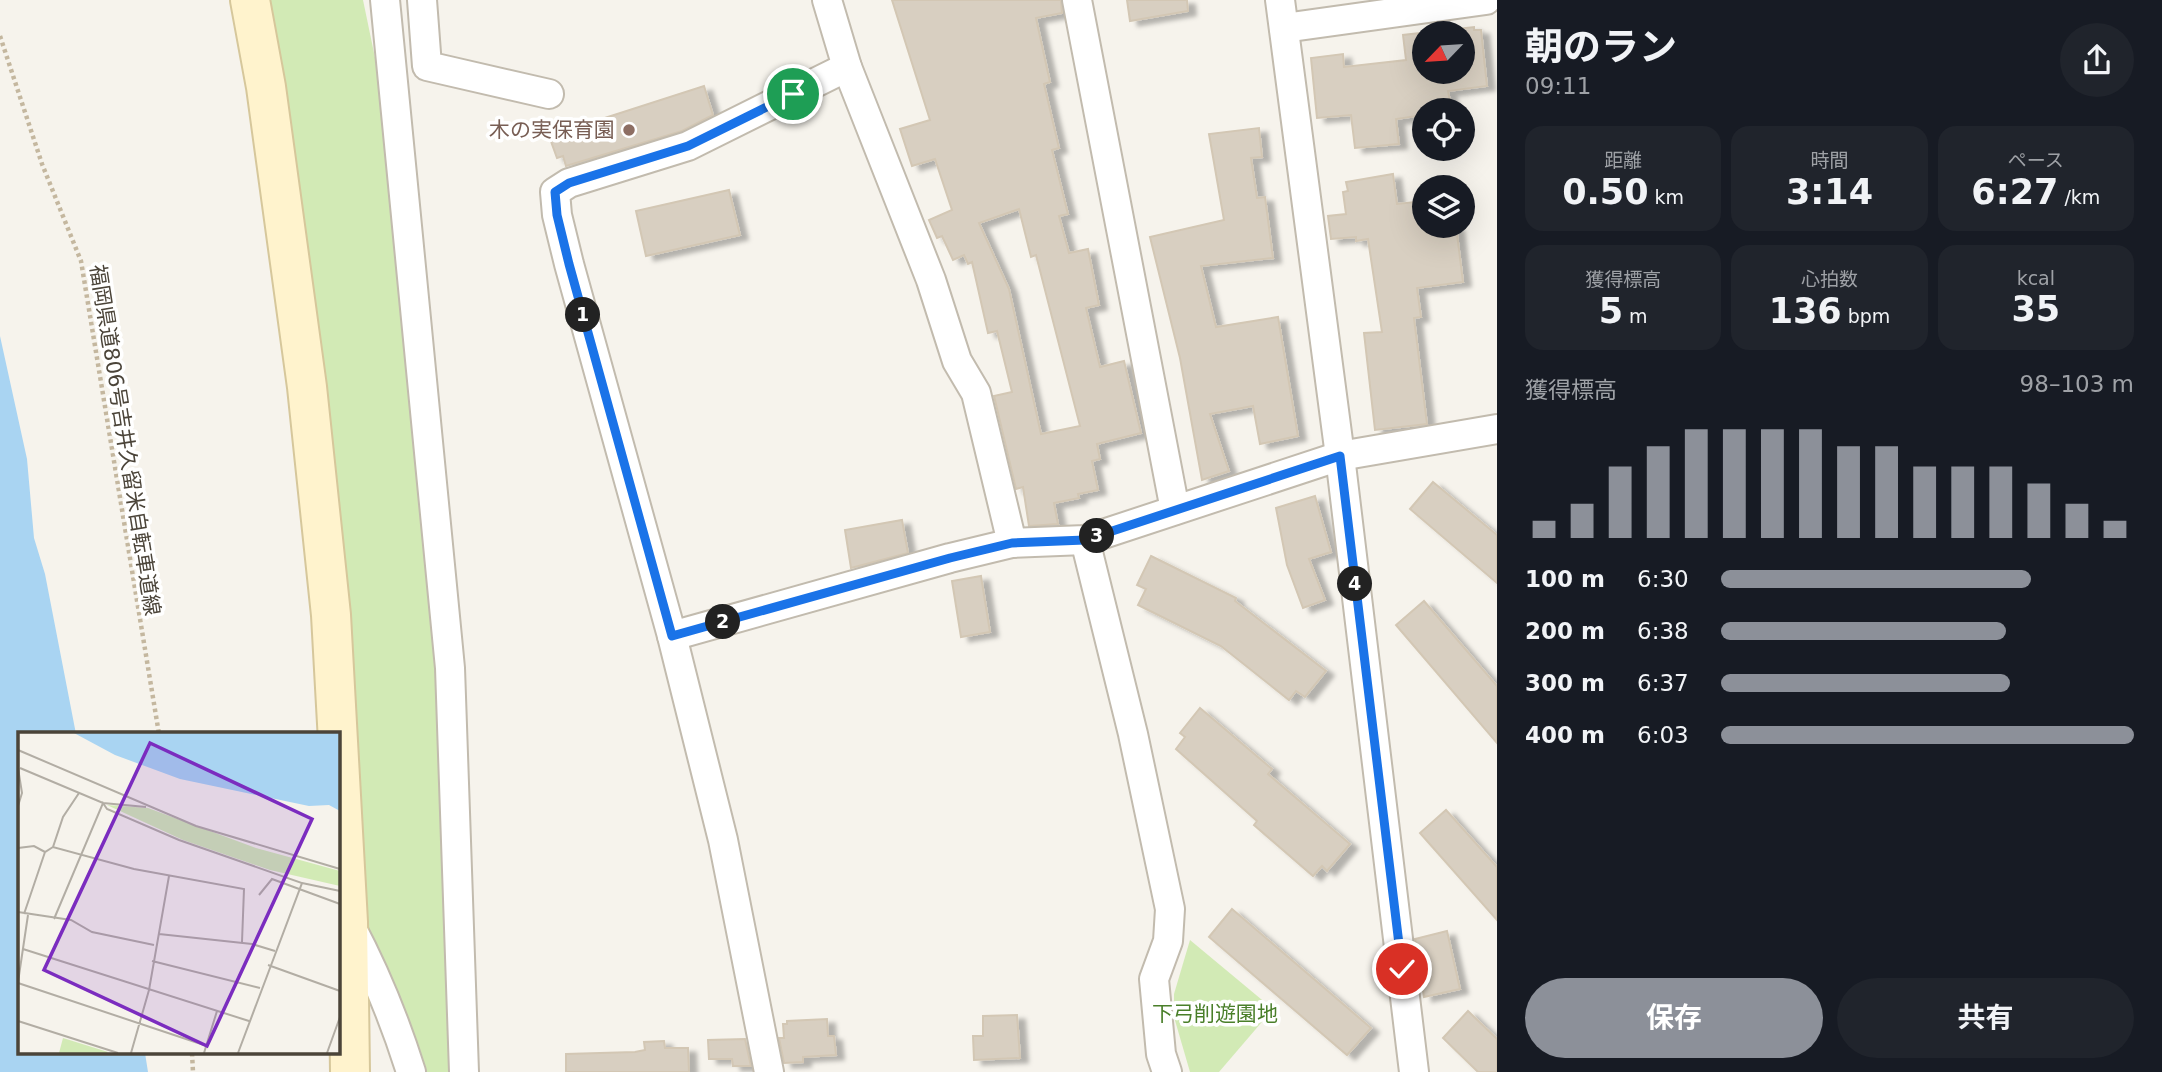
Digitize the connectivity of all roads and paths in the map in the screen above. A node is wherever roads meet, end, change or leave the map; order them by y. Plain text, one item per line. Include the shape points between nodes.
1 (250, 0) edge
2 (385, 0) edge
3 (422, 0) edge
4 (827, 0) edge
5 (1077, 0) edge
6 (1280, 0) edge
7 (1486, 0) edge
8 (1284, 28) junction
9 (0, 36) edge
10 (847, 67) junction
11 (549, 94) dead end
12 (1497, 429) edge
13 (1340, 456) junction
14 (1175, 510) junction
15 (1085, 540) junction
16 (1012, 543) junction
17 (672, 636) junction
18 (159, 732) edge
19 (337, 732) edge
20 (340, 780) edge
21 (348, 922) junction
22 (192, 1054) edge
23 (193, 1072) edge
24 (350, 1072) edge
25 (411, 1072) edge
26 (464, 1072) edge
27 (769, 1072) edge
28 (1167, 1072) edge
29 (1414, 1072) edge

1 - 19 street via 307,387 330,602
2 - 26 street via 450,668
3 - 11 street via 427,66
4 - 10 street
5 - 14 street
6 - 8 street
7 - 8 street
8 - 13 street
9 - 18 path, 福岡県道806号吉井久留米自転車道線 via 42,164 81,261
10 - 16 street via 931,280 957,361 976,393
10 - 17 street via 688,146 569,183 555,192 569,264
12 - 13 street
13 - 14 street
13 - 29 street
14 - 15 street
15 - 16 street
15 - 28 street via 1170,909 1168,941 1154,979
16 - 17 street
17 - 27 street via 723,840
20 - 21 street
21 - 24 street
21 - 25 street via 368,959
22 - 23 path

